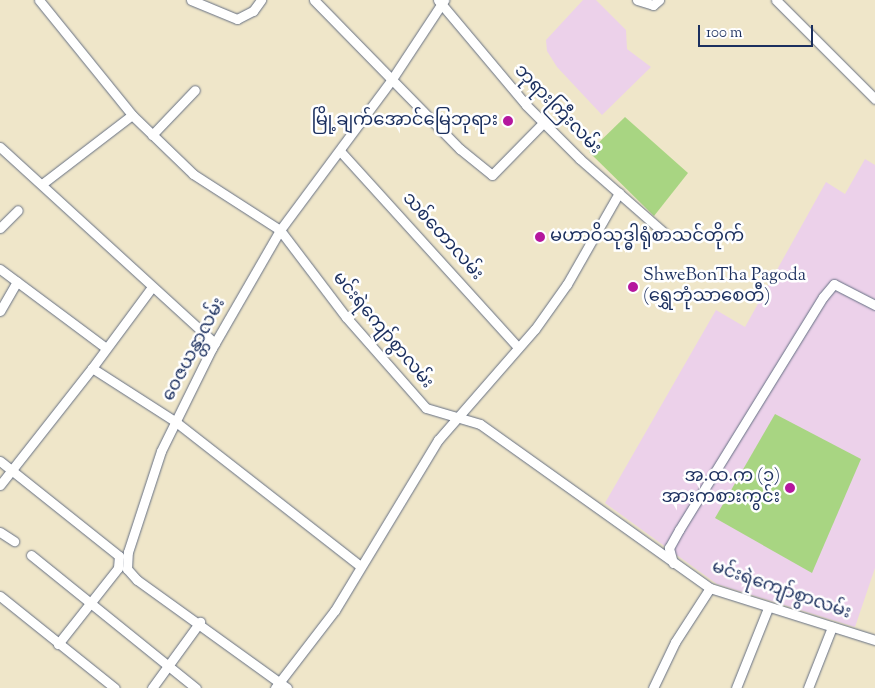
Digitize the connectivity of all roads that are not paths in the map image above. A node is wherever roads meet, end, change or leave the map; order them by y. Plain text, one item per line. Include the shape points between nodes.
1 (39, 0) edge
2 (191, 0) edge
3 (261, 0) edge
4 (314, 0) edge
5 (659, 0) edge
6 (776, 0) edge
7 (441, 1) edge
8 (638, 1) edge
9 (392, 79) junction
10 (195, 90) dead end
11 (875, 99) edge
12 (132, 115) junction
13 (543, 123) junction
14 (152, 134) junction
15 (0, 147) edge
16 (340, 151) junction
17 (42, 184) junction
18 (619, 193) junction
19 (18, 210) dead end
20 (0, 228) edge
21 (280, 230) junction
22 (663, 232) dead end
23 (0, 269) edge
24 (18, 281) junction
25 (152, 287) junction
26 (875, 305) edge
27 (0, 311) edge
28 (215, 343) junction
29 (518, 347) junction
30 (106, 348) junction
31 (92, 368) junction
32 (458, 416) junction
33 (176, 422) junction
34 (0, 461) edge
35 (11, 470) junction
36 (0, 486) edge
37 (0, 532) edge
38 (14, 541) dead end
39 (31, 555) dead end
40 (673, 563) junction
41 (360, 566) junction
42 (710, 588) junction
43 (0, 596) edge
44 (88, 603) junction
45 (768, 608) junction
46 (200, 622) junction
47 (832, 627) junction
48 (875, 640) edge
49 (58, 644) junction
50 (169, 666) junction
51 (277, 685) edge
52 (115, 688) edge
53 (152, 688) edge
54 (196, 688) edge
55 (288, 688) edge
56 (653, 688) edge
57 (736, 688) edge
58 (808, 688) edge

1 - 12 street, မင်းရဲကျော်စွာလမ်း
2 - 3 street via 237,19 253,11
4 - 9 street
5 - 8 street via 653,5
6 - 11 street
7 - 9 street, ဝေဇယန္တာလမ်း
7 - 13 street, ဘုရားကြီးလမ်း
9 - 13 street via 460,149 492,175
9 - 16 street, ဝေဇယန္တာလမ်း
10 - 14 street
12 - 14 street, မင်းရဲကျော်စွာလမ်း
12 - 17 street
13 - 18 street, ဘုရားကြီးလမ်း
14 - 21 street, မင်းရဲကျော်စွာလမ်း via 193,174
15 - 17 street
16 - 21 street, ဝေဇယန္တာလမ်း
16 - 29 street, သစ်တောလမ်း
17 - 25 street
18 - 22 street, ဘုရားကြီးလမ်း
18 - 29 street via 567,284
19 - 20 street
21 - 28 street, ဝေဇယန္တာလမ်း
21 - 32 street, မင်းရဲကျော်စွာလမ်း via 346,317 426,408 445,416
23 - 24 street
24 - 27 street
24 - 30 street
25 - 28 street
25 - 30 street
26 - 40 street via 834,284 823,297 679,530 669,548
28 - 33 street, ဝေဇယန္တာလမ်း
29 - 32 street
30 - 31 street
31 - 33 street
31 - 35 street
32 - 40 street, မင်းရဲကျော်စွာလမ်း via 480,424 510,444
32 - 41 street via 438,440
33 - 41 street
33 - 46 street, ဝေဇယန္တာလမ်း via 148,486 128,552 127,569 137,580
34 - 35 street
35 - 36 street
35 - 44 street via 119,556 118,568
37 - 38 street
39 - 44 street
40 - 42 street, မင်းရဲကျော်စွာလမ်း
41 - 51 street via 335,610
42 - 45 street, မင်းရဲကျော်စွာလမ်း
42 - 56 street via 675,642
43 - 49 street
44 - 49 street
44 - 50 street
45 - 47 street, မင်းရဲကျော်စွာလမ်း
45 - 57 street
46 - 50 street
46 - 51 street, ဝေဇယန္တာလမ်း
47 - 48 street, မင်းရဲကျော်စွာလမ်း
47 - 58 street
49 - 52 street
50 - 53 street
50 - 54 street
51 - 55 street, ဝေဇယန္တာလမ်း

